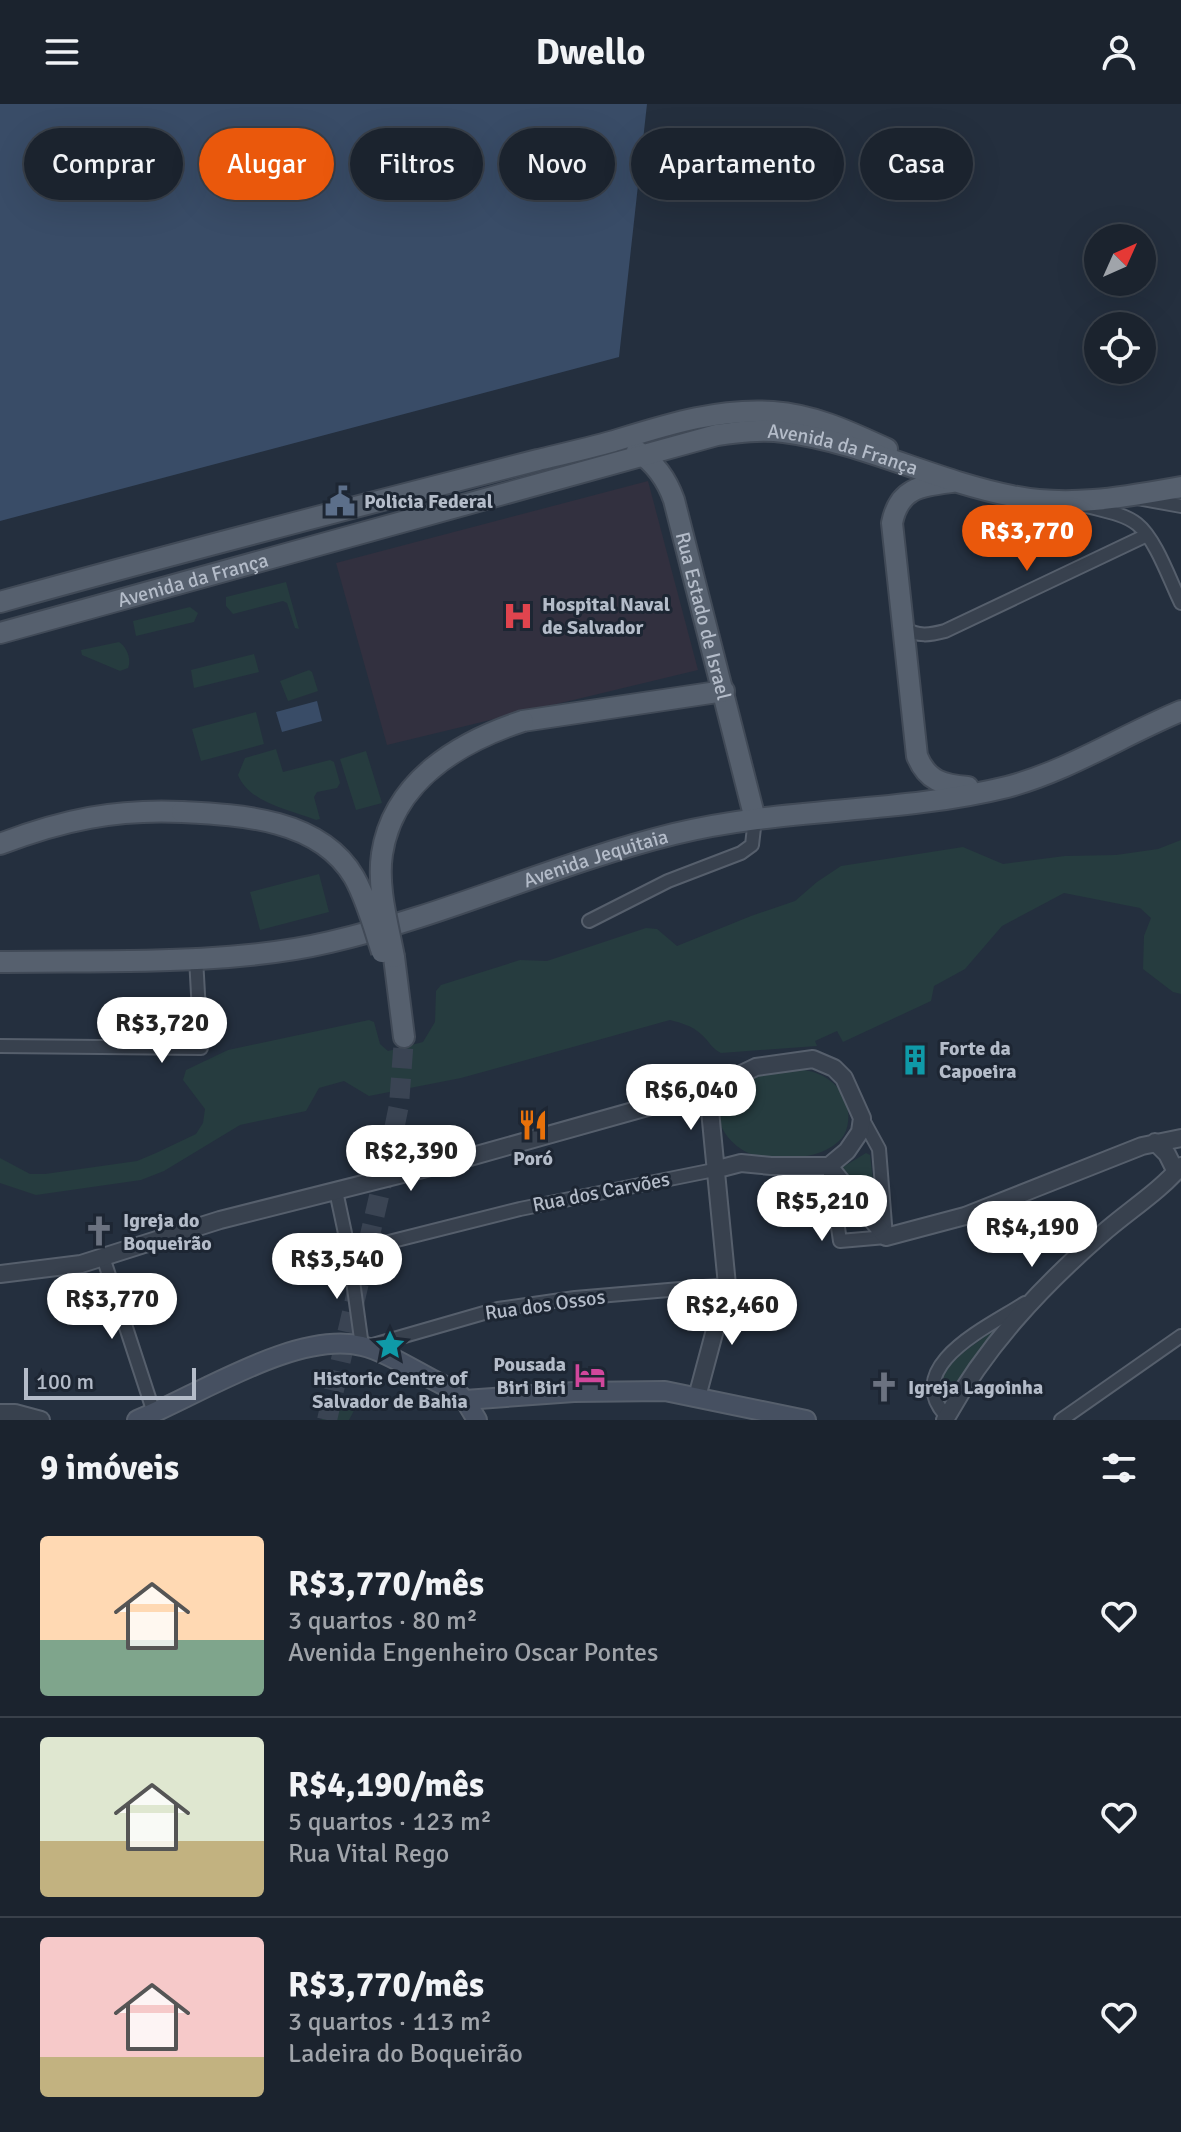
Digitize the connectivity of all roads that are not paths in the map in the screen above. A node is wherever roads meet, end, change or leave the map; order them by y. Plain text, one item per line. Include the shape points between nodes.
1 (612, 442) junction
2 (644, 456) junction
3 (956, 482) junction
4 (1181, 487) edge
5 (1132, 496) junction
6 (1069, 502) junction
7 (1181, 506) edge
8 (1147, 535) junction
9 (10, 599) edge
10 (1181, 603) edge
11 (0, 609) edge
12 (904, 628) junction
13 (0, 633) edge
14 (724, 691) junction
15 (1181, 711) edge
16 (990, 790) junction
17 (755, 819) junction
18 (0, 844) edge
19 (589, 921) dead end
20 (196, 958) junction
21 (389, 959) junction
22 (0, 962) edge
23 (404, 1037) tunnel mouth
24 (0, 1046) edge
25 (708, 1090) junction
26 (862, 1118) junction
27 (1181, 1138) edge
28 (1155, 1142) junction
29 (829, 1166) junction
30 (1179, 1169) edge
31 (714, 1170) junction
32 (336, 1191) junction
33 (886, 1237) junction
34 (349, 1252) junction
35 (103, 1257) junction
36 (0, 1274) edge
37 (727, 1285) junction
38 (1031, 1299) junction
39 (1181, 1336) edge
40 (364, 1346) junction
41 (697, 1397) junction
42 (507, 1398) junction
43 (465, 1400) junction
44 (0, 1413) edge
45 (146, 1417) edge
46 (946, 1419) edge
47 (41, 1420) edge
48 (477, 1420) edge
49 (485, 1420) edge
50 (806, 1420) edge
51 (1061, 1420) edge

1 - 2 main road, Rua Estado de Israel
1 - 3 main road, Avenida da França via 684,419 773,412 842,428
1 - 9 main road, Avenida da França
2 - 3 main road, Avenida da França via 717,435 782,431
2 - 13 main road, Avenida da França
2 - 14 main road, Rua Estado de Israel via 674,500
3 - 6 main road via 1016,497
3 - 12 main road via 915,489 895,511
4 - 5 main road
5 - 6 main road
5 - 7 street
6 - 8 street via 1130,519
8 - 10 street
8 - 12 street via 945,631 924,635
9 - 11 main road, Avenida da França
12 - 16 main road via 921,765 942,785
14 - 17 main road, Rua Estado de Israel
14 - 21 main road, bridge via 523,721 477,738 445,758 413,787 382,854
15 - 16 main road, Avenida Jequitaia via 1056,769
16 - 17 main road, Avenida Jequitaia
17 - 19 street via 752,845 741,853 668,881
17 - 20 main road, Avenida Jequitaia via 661,837 329,943
18 - 21 main road, bridge via 64,822 143,810 257,819 308,835 343,863 359,887
20 - 22 main road, Avenida Jequitaia
20 - 24 street via 201,1048
21 - 23 main road
25 - 26 street via 756,1067 813,1059 844,1078
25 - 31 street
25 - 32 street
26 - 29 street via 857,1140
26 - 33 street via 879,1149
27 - 28 street
28 - 30 street
28 - 33 street via 965,1216
29 - 31 street via 741,1163
29 - 33 street
29 - 33 street via 840,1241
30 - 38 street
31 - 34 street, Rua dos Carvões via 520,1209
31 - 37 street
32 - 34 street
32 - 35 street
34 - 40 street
35 - 36 street via 62,1268
35 - 45 street
37 - 40 street, Rua dos Ossos via 498,1309
37 - 41 street
38 - 46 street
38 - 46 street via 944,1359 933,1395
39 - 51 street
40 - 43 main road
40 - 45 main road via 320,1346 258,1363
41 - 42 main road via 650,1391
41 - 50 main road
42 - 43 main road
42 - 49 main road
43 - 48 main road
44 - 47 street

